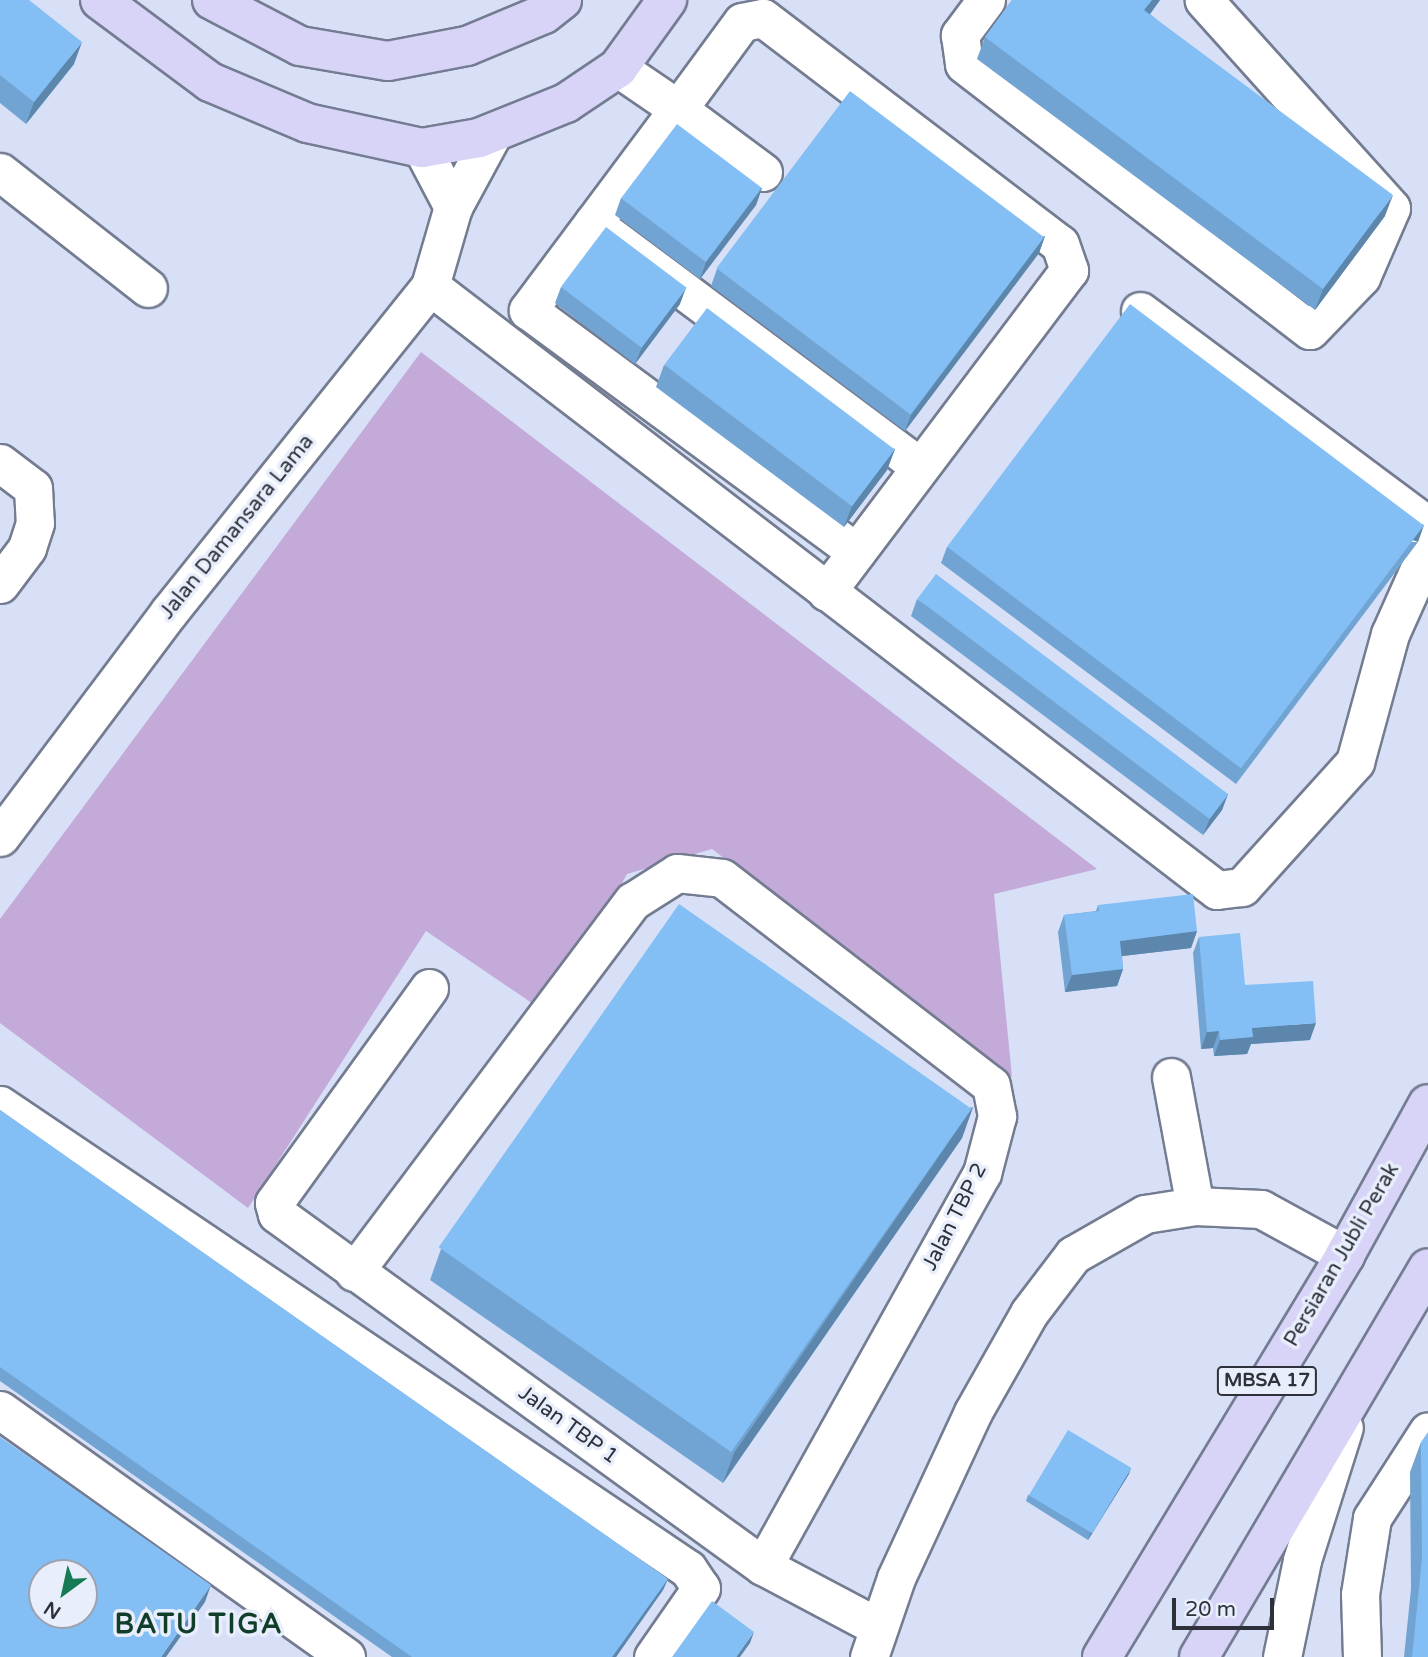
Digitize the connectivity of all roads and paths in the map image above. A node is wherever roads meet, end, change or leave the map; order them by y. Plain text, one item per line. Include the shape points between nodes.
1 (100, 0) edge
2 (212, 0) edge
3 (562, 0) edge
4 (667, 0) edge
5 (986, 0) edge
6 (1204, 0) edge
7 (618, 68) junction
8 (678, 109) junction
9 (493, 133) junction
10 (422, 148) junction
11 (0, 172) edge
12 (763, 172) dead end
13 (453, 207) junction
14 (593, 223) junction
15 (430, 286) junction
16 (148, 288) dead end
17 (528, 310) junction
18 (1140, 311) edge
19 (504, 342) junction
20 (0, 463) edge
21 (920, 467) junction
22 (1428, 526) edge
23 (1428, 549) edge
24 (856, 552) junction
25 (0, 584) edge
26 (826, 592) junction
27 (0, 837) edge
28 (429, 988) dead end
29 (1171, 1077) dead end
30 (1428, 1104) edge
31 (0, 1105) edge
32 (1195, 1206) junction
33 (1345, 1255) junction
34 (1428, 1269) edge
35 (354, 1272) junction
36 (1351, 1406) junction
37 (0, 1410) edge
38 (1428, 1431) edge
39 (763, 1566) junction
40 (874, 1642) edge
41 (325, 1651) edge
42 (1287, 1654) edge
43 (653, 1657) edge
44 (1101, 1657) edge
45 (1199, 1657) edge
46 (1362, 1657) edge

1 - 10 main road via 210,82 307,122
2 - 3 main road via 300,46 388,61 467,46 544,14
4 - 7 main road
5 - 6 street via 960,35 964,64 1310,330 1361,277 1391,208
7 - 8 street
7 - 9 main road via 566,103
8 - 12 street
8 - 14 street
8 - 21 street via 742,22 763,18 1060,244 1069,270
9 - 10 main road
9 - 13 street, Jalan Damansara Lama
10 - 13 street
11 - 16 street
13 - 15 street, Jalan Damansara Lama
14 - 17 street
14 - 21 street
15 - 19 street
15 - 27 street, Jalan Damansara Lama via 169,612
17 - 19 street
17 - 24 street
18 - 22 street
19 - 26 street
20 - 25 street via 33,488 35,523 27,548
21 - 24 street
23 - 26 street via 1390,634 1355,762 1242,887 1217,890
24 - 26 street
28 - 35 street, Jalan TBP 1 via 274,1203 277,1214
29 - 32 street
30 - 33 main road, Persiaran Jubli Perak / MBSA 17
31 - 43 street via 688,1569 701,1588
32 - 33 street via 1261,1209
32 - 40 street via 1145,1214 1108,1232 1073,1255 1029,1313 973,1412
33 - 44 main road, Persiaran Jubli Perak / MBSA 17
34 - 36 main road
35 - 39 street, Jalan TBP 1
35 - 39 street, Jalan TBP 2 via 633,901 677,873 722,878 991,1085 997,1116 982,1173
36 - 42 street via 1302,1560
36 - 45 main road
37 - 41 street
38 - 46 street via 1372,1518 1360,1594
39 - 40 street, Jalan TBP 1

